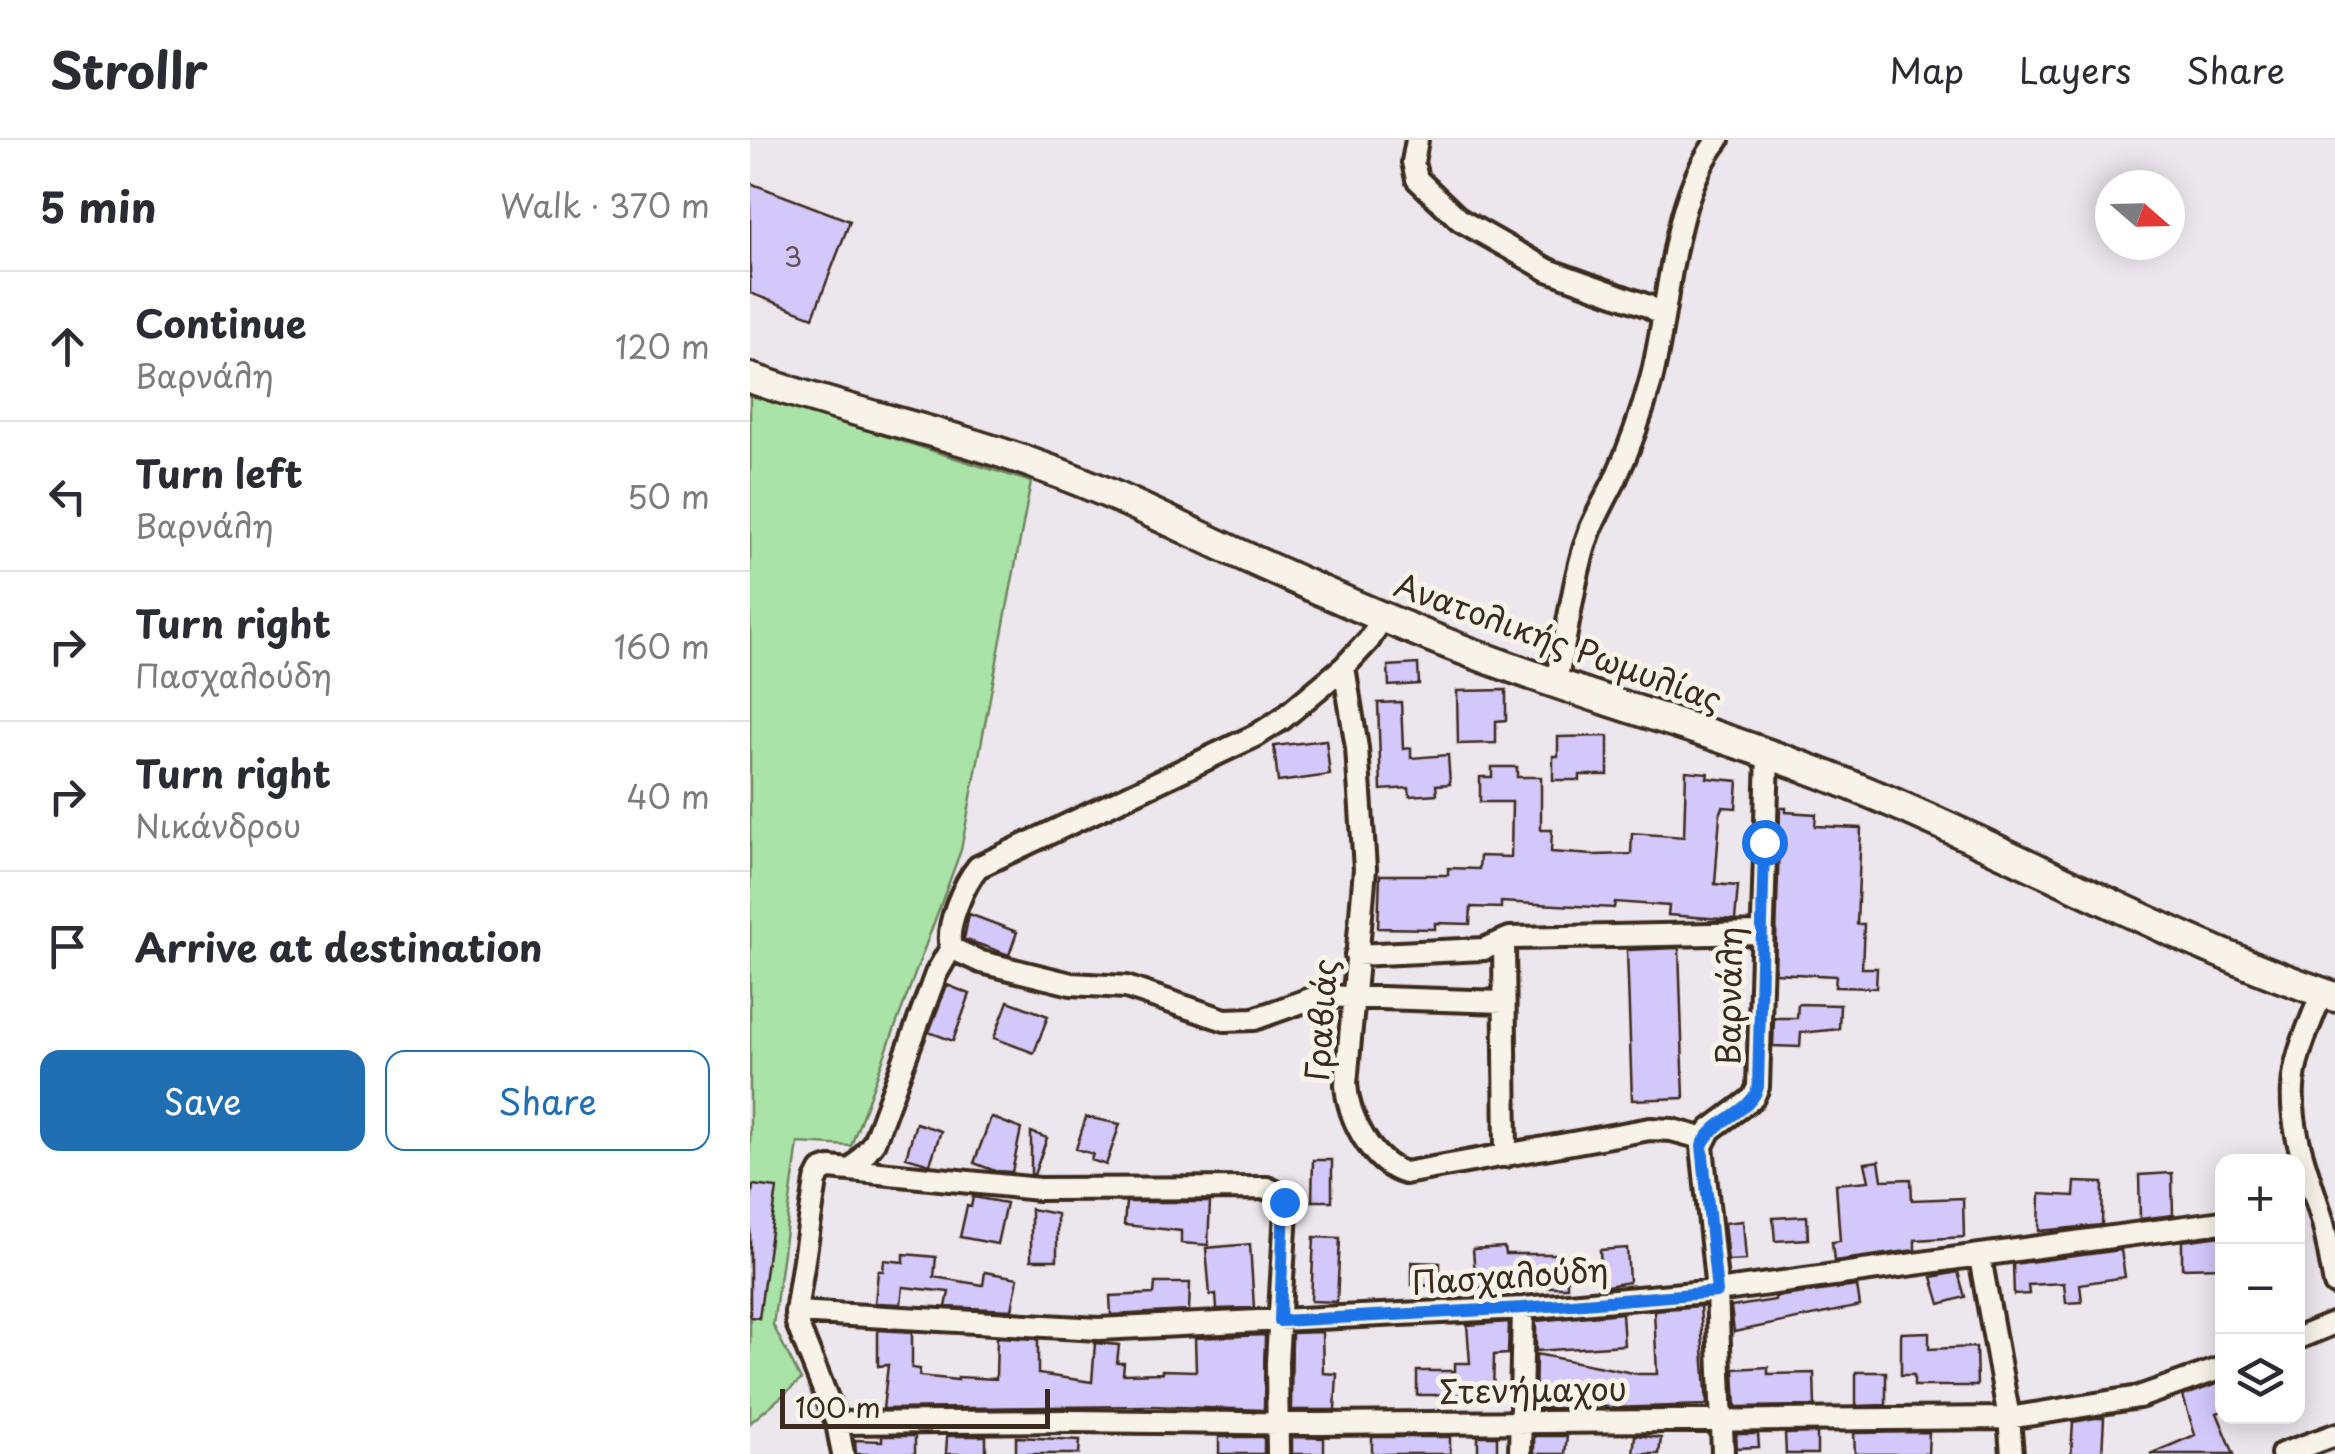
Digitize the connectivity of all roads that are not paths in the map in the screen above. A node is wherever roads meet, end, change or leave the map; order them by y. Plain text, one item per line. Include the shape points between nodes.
1 (1417, 140) edge
2 (1718, 140) edge
3 (1663, 315) junction
4 (750, 378) edge
5 (1382, 618) junction
6 (1344, 667) junction
7 (1555, 684) junction
8 (1768, 754) junction
9 (1762, 933) junction
10 (1504, 941) junction
11 (951, 948) junction
12 (1356, 955) junction
13 (2329, 995) edge
14 (1353, 999) junction
15 (1504, 1002) junction
16 (1705, 1139) junction
17 (1506, 1156) junction
18 (853, 1169) junction
19 (2328, 1220) edge
20 (2215, 1223) edge
21 (1980, 1257) junction
22 (2335, 1284) edge
23 (1717, 1292) junction
24 (1523, 1308) junction
25 (796, 1312) junction
26 (1280, 1321) junction
27 (2335, 1324) edge
28 (2305, 1335) edge
29 (2215, 1370) edge
30 (2009, 1418) junction
31 (1722, 1420) junction
32 (1520, 1421) junction
33 (837, 1423) junction
34 (1278, 1424) junction
35 (2335, 1436) edge
36 (843, 1454) edge
37 (1278, 1454) edge
38 (1520, 1454) edge
39 (1723, 1454) edge
40 (2012, 1454) edge
41 (2282, 1454) edge

1 - 3 street via 1417,180 1460,220 1537,265
2 - 3 street via 1688,204
3 - 7 street via 1647,394 1582,556
4 - 5 street, Ανατολικής Ρωμυλίας via 1045,468
5 - 6 street
5 - 7 street, Ανατολικής Ρωμυλίας
6 - 11 street via 1257,735 978,866 948,936
6 - 12 street, Γραβιάς via 1365,854
7 - 8 street, Ανατολικής Ρωμυλίας
8 - 9 street, Βαρνάλη
8 - 13 street, Ανατολικής Ρωμυλίας
9 - 10 street
9 - 16 street, Βαρνάλη via 1756,1094
10 - 12 street via 1484,948
10 - 15 street
11 - 14 street via 1072,984 1126,987 1225,1020 1254,1018 1308,997
11 - 18 street via 874,1142
12 - 14 street, Γραβιάς
13 - 19 street via 2301,1048 2292,1090 2303,1162
14 - 15 street
14 - 17 street, Γραβιάς via 1347,1100 1383,1162 1405,1173
15 - 17 street
16 - 17 street, Γραβιάς via 1650,1130
16 - 23 street
18 - 25 street via 830,1168 816,1181
18 - 26 street via 1039,1189 1267,1188 1280,1194 1286,1211
19 - 22 street
20 - 21 street, Πασχαλούδη
21 - 23 street, Πασχαλούδη
21 - 30 street
23 - 24 street, Πασχαλούδη
23 - 31 street
24 - 26 street, Πασχαλούδη
24 - 32 street
25 - 26 street, Πασχαλούδη via 1099,1329
25 - 33 street
26 - 34 street
27 - 28 street
29 - 30 street, Στενήμαχου via 2138,1398
30 - 31 street, Στενήμαχου
30 - 40 street
31 - 32 street, Στενήμαχου
31 - 39 street
32 - 34 street, Στενήμαχου
32 - 38 street
33 - 34 street, Στενήμαχου
33 - 36 street
34 - 37 street
35 - 41 street

